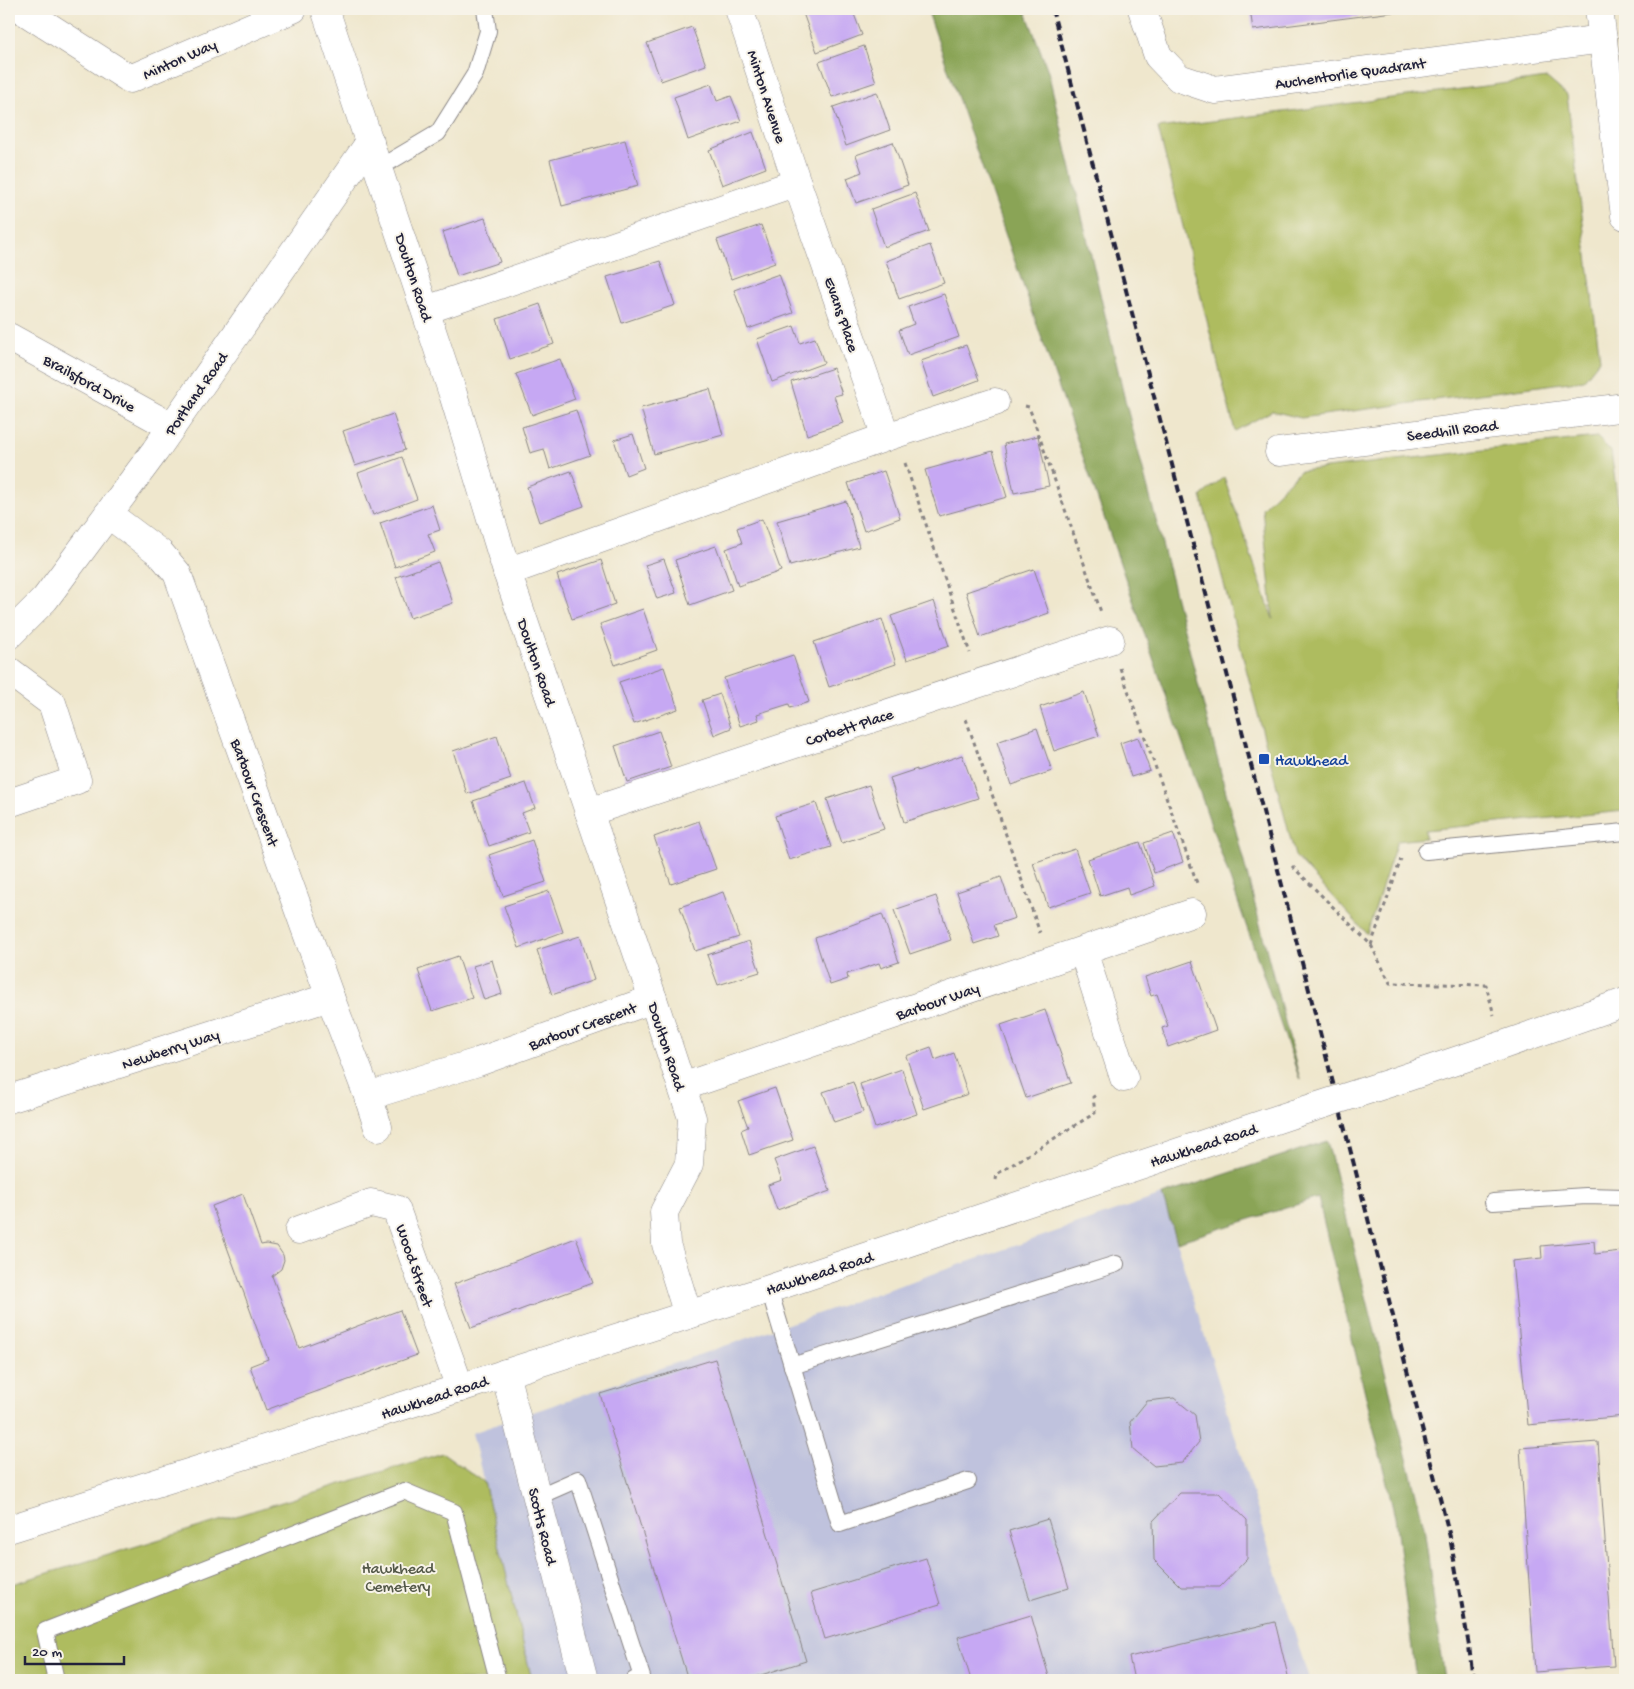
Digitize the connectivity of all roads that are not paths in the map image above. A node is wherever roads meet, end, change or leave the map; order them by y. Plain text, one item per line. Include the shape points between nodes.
1 (21, 9) edge
2 (293, 9) edge
3 (326, 9) edge
4 (484, 9) edge
5 (739, 9) edge
6 (1142, 9) edge
7 (1598, 9) edge
8 (1602, 39) junction
9 (370, 142) junction
10 (379, 168) junction
11 (797, 183) junction
12 (1625, 216) edge
13 (426, 310) junction
14 (9, 337) edge
15 (995, 402) dead end
16 (1625, 407) edge
17 (172, 427) junction
18 (891, 435) junction
19 (1279, 452) dead end
20 (108, 514) junction
21 (507, 572) junction
22 (9, 635) edge
23 (1110, 640) dead end
24 (9, 670) edge
25 (9, 803) edge
26 (588, 812) junction
27 (1625, 832) edge
28 (1426, 850) road end
29 (1192, 913) dead end
30 (1083, 951) junction
31 (330, 997) junction
32 (654, 1000) junction
33 (1625, 1002) edge
34 (1124, 1078) road end
35 (682, 1087) junction
36 (368, 1096) junction
37 (9, 1098) edge
38 (378, 1127) dead end
39 (1625, 1197) edge
40 (1493, 1202) dead end
41 (299, 1230) dead end
42 (1116, 1264) dead end
43 (769, 1289) junction
44 (688, 1315) junction
45 (792, 1366) junction
46 (505, 1373) junction
47 (460, 1388) junction
48 (968, 1481) dead end
49 (537, 1496) junction
50 (9, 1529) edge
51 (56, 1680) edge
52 (498, 1680) edge
53 (584, 1680) edge
54 (634, 1680) edge

1 - 2 street, Minton Way via 130,80
3 - 9 street, Doulton Road
4 - 10 lane via 488,31 475,74 438,132
5 - 11 street, Minton Avenue
6 - 8 street, Auchentorlie Quadrant via 1158,56 1179,78 1215,90
7 - 8 street
8 - 12 street
9 - 10 street, Doulton Road
9 - 17 street, Portland Road
10 - 13 street, Doulton Road
11 - 13 street
11 - 18 street, Evans Place
13 - 21 street, Doulton Road
14 - 17 street, Brailsford Drive
15 - 18 street
16 - 19 street, Seedhill Road
17 - 20 street, Portland Road
18 - 21 street
20 - 22 street, Portland Road via 45,598
20 - 31 street, Barbour Crescent via 160,553 177,573
21 - 26 street, Doulton Road
23 - 26 street, Corbett Place
24 - 25 street via 52,704 77,780
26 - 32 street, Doulton Road
27 - 28 lane
29 - 30 street, Barbour Way
30 - 34 street
30 - 35 street, Barbour Way
31 - 36 street, Barbour Crescent
31 - 37 street, Newberry Way
32 - 35 street, Doulton Road
32 - 36 street, Barbour Crescent via 478,1062
33 - 43 street, Hawkhead Road, bridge via 1503,1046
35 - 44 street, Doulton Road via 692,1118 689,1164 664,1212 666,1244
36 - 38 street, Barbour Crescent
39 - 40 lane
41 - 47 street, Wood Street via 371,1203 396,1209
42 - 45 lane
43 - 44 street, Hawkhead Road
43 - 45 lane
44 - 46 street, Hawkhead Road
45 - 48 lane via 840,1524
46 - 47 street, Hawkhead Road
46 - 49 street, Scotts Road
47 - 50 street, Hawkhead Road
49 - 53 street, Scotts Road
49 - 54 lane via 578,1479 642,1677
51 - 52 lane via 45,1631 404,1491 454,1512

